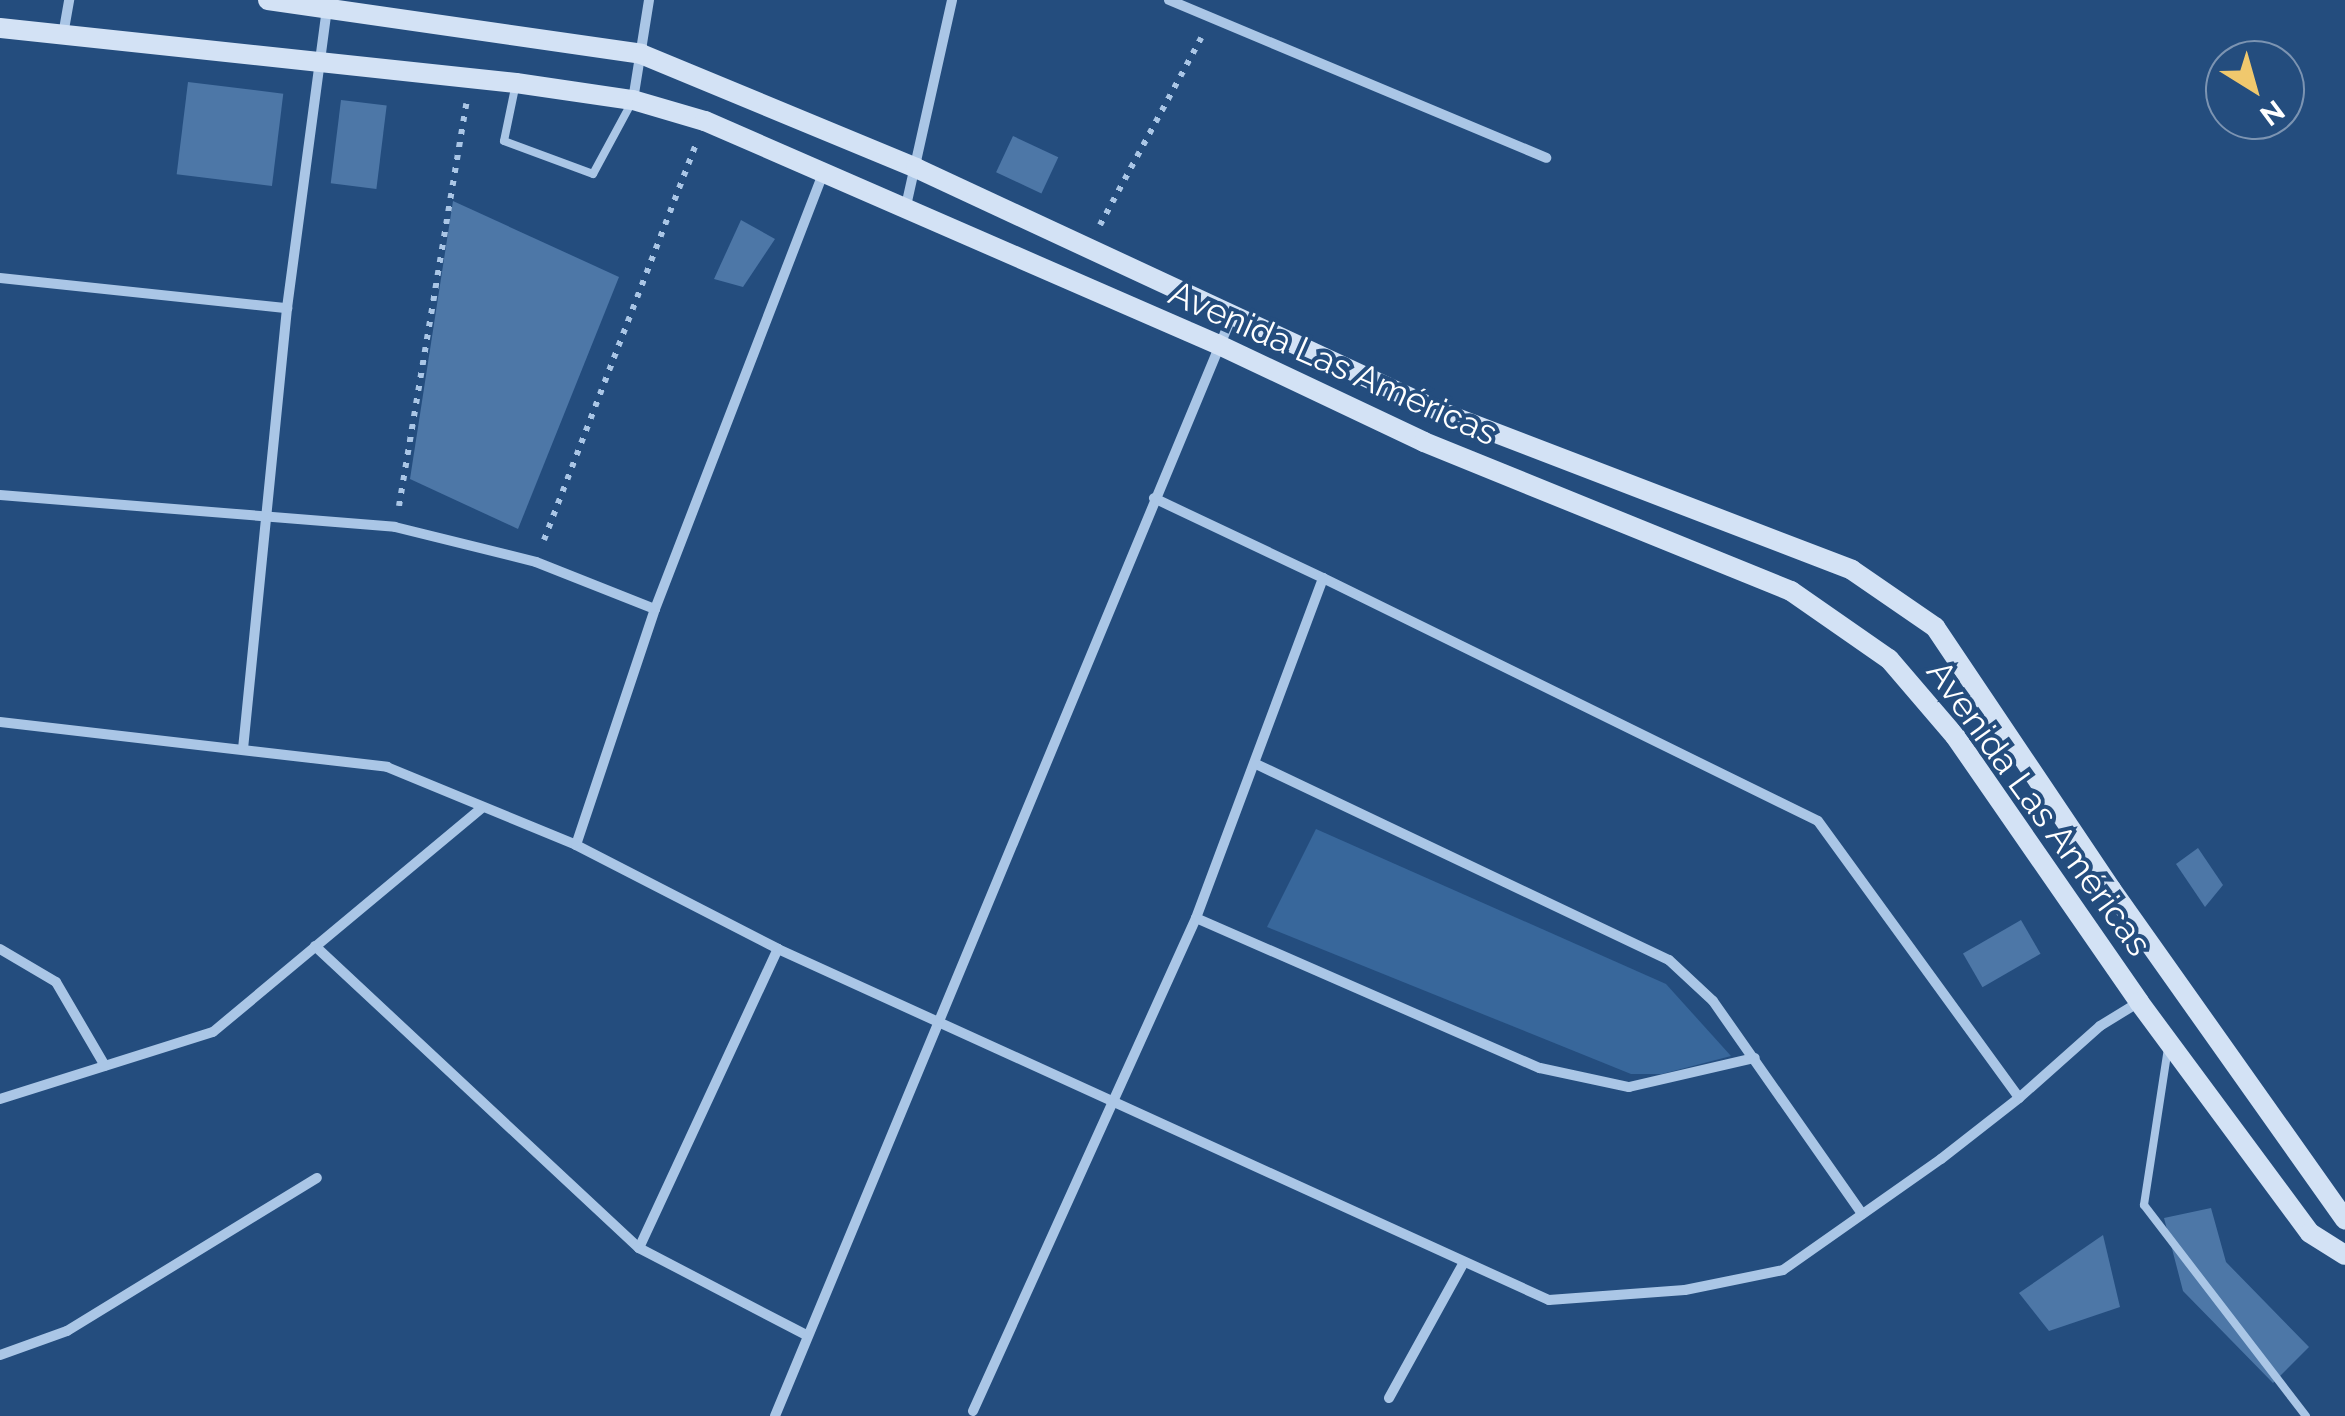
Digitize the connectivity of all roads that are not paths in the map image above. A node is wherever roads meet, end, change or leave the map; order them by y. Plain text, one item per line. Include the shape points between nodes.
1 (69, 0) edge
2 (268, 0) edge
3 (649, 0) edge
4 (952, 0) edge
5 (1169, 0) edge
6 (328, 8) junction
7 (0, 28) edge
8 (63, 35) junction
9 (641, 54) junction
10 (321, 62) junction
11 (516, 84) junction
12 (633, 100) junction
13 (1546, 158) dead end
14 (916, 168) junction
15 (824, 170) junction
16 (906, 206) junction
17 (0, 278) edge
18 (287, 308) junction
19 (1232, 316) junction
20 (1217, 344) junction
21 (0, 495) edge
22 (1154, 498) junction
23 (266, 513) junction
24 (1323, 578) junction
25 (654, 609) junction
26 (0, 722) edge
27 (243, 749) junction
28 (1256, 764) junction
29 (482, 808) junction
30 (576, 846) junction
31 (1196, 918) junction
32 (315, 946) junction
33 (0, 949) edge
34 (778, 949) junction
35 (2139, 1002) junction
36 (940, 1024) junction
37 (2169, 1039) junction
38 (1756, 1058) junction
39 (105, 1066) junction
40 (2019, 1098) junction
41 (0, 1099) edge
42 (1113, 1100) junction
43 (317, 1178) dead end
44 (1862, 1214) junction
45 (2345, 1220) edge
46 (640, 1248) junction
47 (2345, 1255) edge
48 (1464, 1262) junction
49 (806, 1335) junction
50 (0, 1355) edge
51 (1388, 1398) dead end
52 (974, 1411) dead end
53 (775, 1416) edge
54 (2306, 1416) edge

1 - 8 street
2 - 6 main road, Avenida Las Américas
3 - 9 street
4 - 14 street
5 - 13 street
6 - 9 main road, Avenida Las Américas
6 - 10 street
7 - 8 main road, Avenida Las Américas
8 - 10 main road, Avenida Las Américas
9 - 12 street
9 - 14 main road, Avenida Las Américas
10 - 11 main road, Avenida Las Américas
10 - 18 street
11 - 12 main road, Avenida Las Américas
11 - 12 lane via 504,141 593,174
12 - 15 main road, Avenida Las Américas via 705,121
14 - 16 street
14 - 19 main road, Avenida Las Américas
15 - 16 main road, Avenida Las Américas
15 - 25 street
16 - 20 main road, Avenida Las Américas
17 - 18 street
18 - 23 street
19 - 20 street
19 - 45 main road, Avenida Las Américas via 1441,412 1852,570 1935,627
20 - 22 street
20 - 35 main road, Avenida Las Américas via 1424,442 1791,591 1890,660 1955,736
21 - 23 street
22 - 24 street
22 - 36 street
23 - 25 street via 395,527 536,562
23 - 27 street
24 - 28 street
24 - 40 street via 1818,821
25 - 30 street
26 - 27 street
27 - 29 street via 387,767
28 - 31 street
28 - 38 street via 1670,960
29 - 30 street
29 - 32 street
30 - 34 street
31 - 38 street via 1540,1068 1629,1087
31 - 42 street
32 - 39 street via 214,1032
32 - 46 street
33 - 39 street via 56,982
34 - 36 street
34 - 46 street
35 - 37 main road, Avenida Las Américas
35 - 40 street via 2100,1026
36 - 42 street
36 - 49 street
37 - 47 main road, Avenida Las Américas via 2310,1233
37 - 54 lane via 2144,1205
38 - 44 street
39 - 41 street
40 - 44 street
42 - 48 street
42 - 52 street
43 - 50 street via 67,1331
44 - 48 street via 1782,1270 1685,1290 1548,1300
46 - 49 street
48 - 51 street
49 - 53 street

